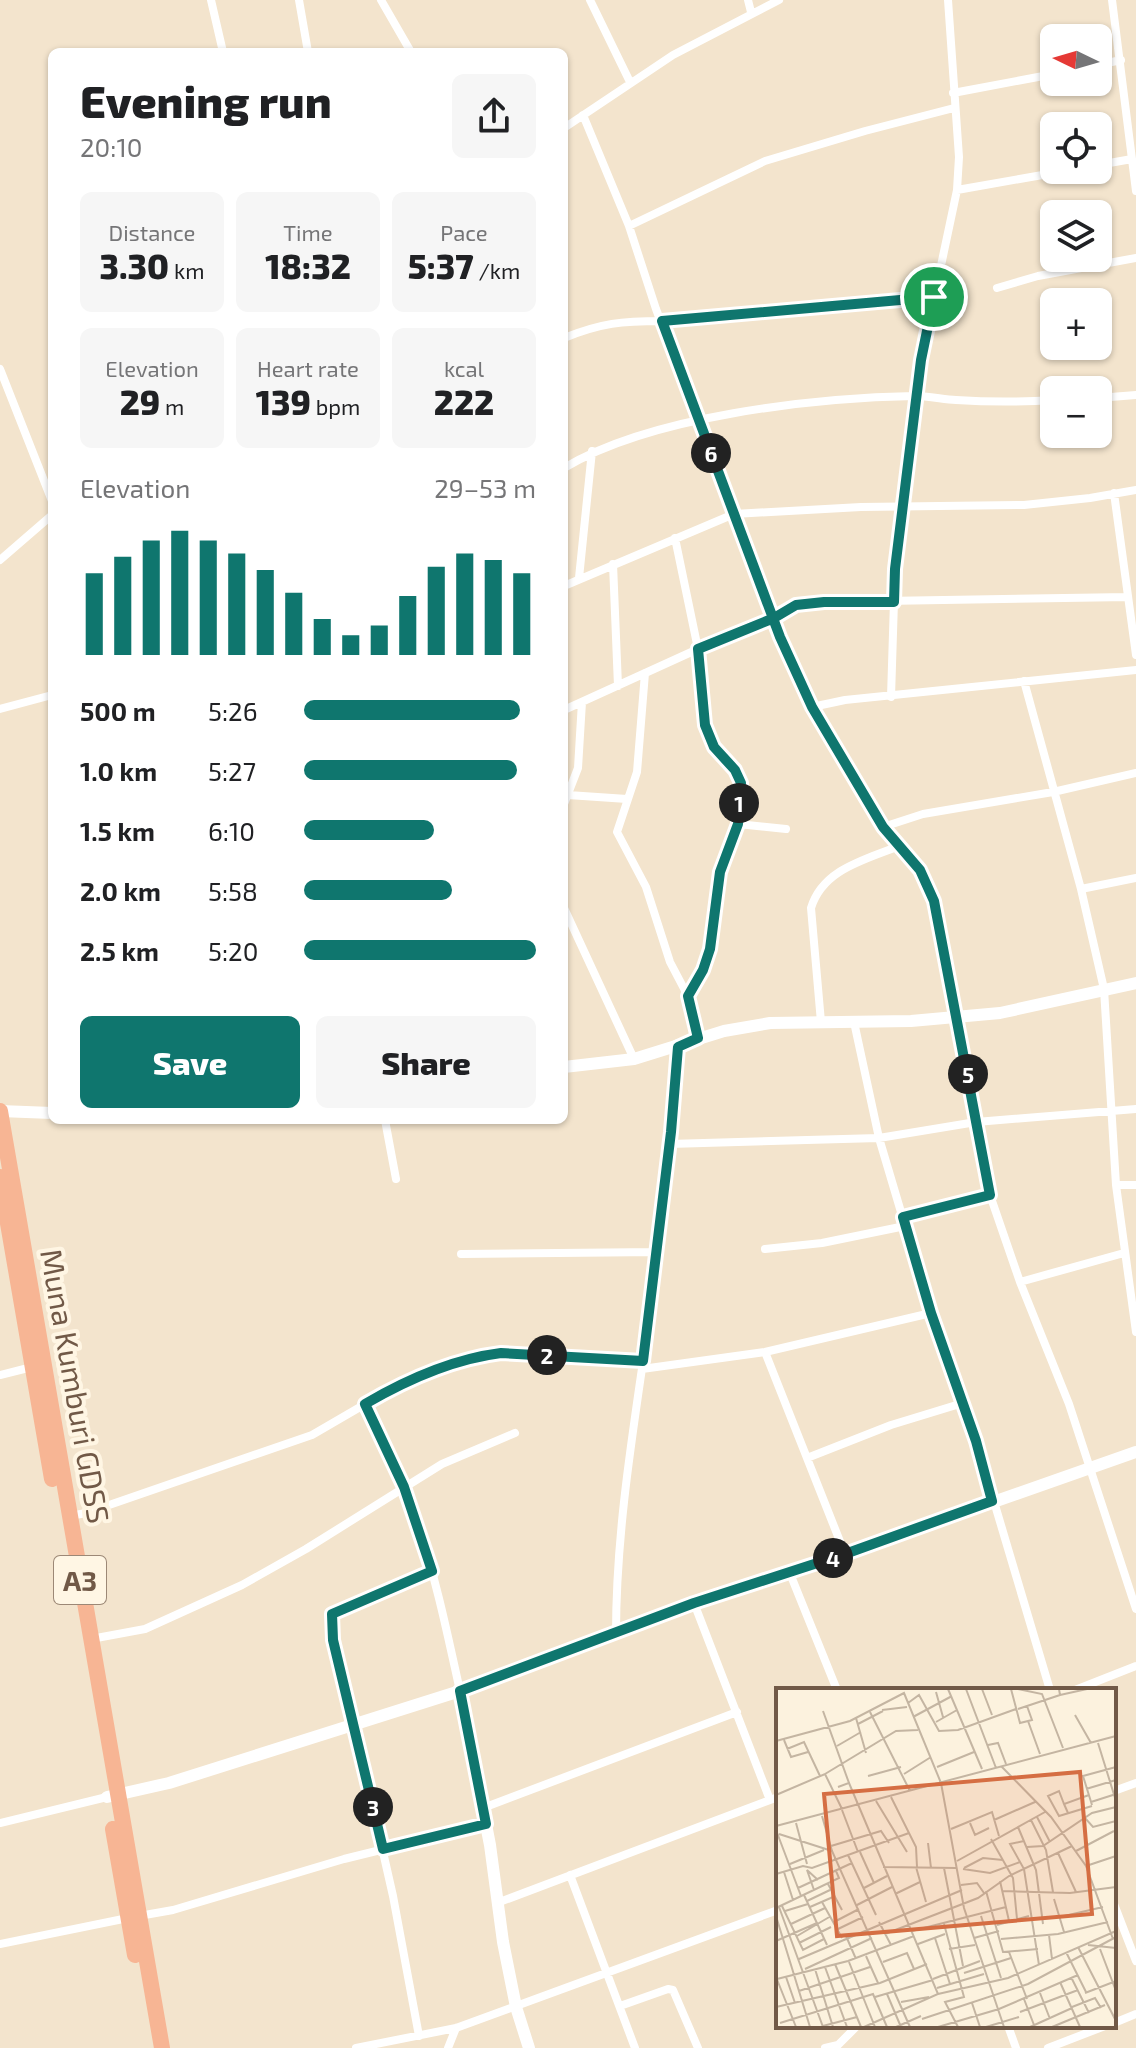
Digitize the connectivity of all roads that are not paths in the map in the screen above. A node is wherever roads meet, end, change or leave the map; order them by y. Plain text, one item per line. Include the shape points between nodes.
1 (211, 0) edge
2 (299, 0) edge
3 (381, 0) edge
4 (590, 0) edge
5 (748, 0) edge
6 (779, 0) edge
7 (948, 0) edge
8 (1112, 0) edge
9 (751, 12) junction
10 (222, 48) edge
11 (307, 48) edge
12 (409, 48) edge
13 (1121, 60) junction
14 (1112, 62) edge
15 (1040, 77) edge
16 (630, 82) junction
17 (953, 93) junction
18 (954, 108) junction
19 (583, 115) junction
20 (568, 125) edge
21 (1132, 159) junction
22 (1112, 163) edge
23 (1040, 175) edge
24 (957, 190) junction
25 (1136, 191) edge
26 (629, 226) junction
27 (1136, 258) edge
28 (997, 288) dead end
29 (934, 297) junction
30 (662, 321) junction
31 (568, 336) edge
32 (0, 369) edge
33 (1136, 395) edge
34 (918, 396) junction
35 (1112, 397) edge
36 (1040, 400) edge
37 (699, 422) junction
38 (592, 451) junction
39 (568, 466) edge
40 (1136, 490) edge
41 (48, 491) edge
42 (1114, 493) junction
43 (904, 506) junction
44 (734, 514) junction
45 (48, 518) edge
46 (675, 538) junction
47 (0, 560) edge
48 (613, 564) junction
49 (579, 578) junction
50 (568, 584) edge
51 (1128, 597) junction
52 (894, 602) junction
53 (774, 618) junction
54 (698, 649) junction
55 (1136, 655) edge
56 (1136, 670) edge
57 (645, 673) junction
58 (1024, 681) junction
59 (618, 686) junction
60 (48, 696) edge
61 (891, 697) junction
62 (582, 702) junction
63 (812, 707) junction
64 (568, 708) edge
65 (0, 709) edge
66 (1136, 773) edge
67 (1053, 792) junction
68 (568, 795) edge
69 (627, 799) junction
70 (568, 800) edge
71 (738, 824) junction
72 (883, 827) junction
73 (786, 829) dead end
74 (899, 846) junction
75 (1136, 878) edge
76 (1081, 889) junction
77 (568, 917) edge
78 (1136, 983) edge
79 (1104, 989) junction
80 (688, 996) junction
81 (957, 1017) junction
82 (821, 1022) junction
83 (854, 1022) junction
84 (698, 1038) junction
85 (678, 1047) junction
86 (634, 1059) junction
87 (568, 1067) edge
88 (1136, 1109) edge
89 (0, 1111) edge
90 (1113, 1111) junction
91 (48, 1113) edge
92 (976, 1122) junction
93 (386, 1124) edge
94 (879, 1138) junction
95 (669, 1144) junction
96 (0, 1177) edge
97 (396, 1179) dead end
98 (1116, 1185) junction
99 (1136, 1185) edge
100 (990, 1195) junction
101 (904, 1222) junction
102 (765, 1249) dead end
103 (657, 1252) junction
104 (1124, 1253) junction
105 (461, 1254) dead end
106 (1020, 1282) junction
107 (931, 1313) junction
108 (1136, 1332) edge
109 (765, 1352) junction
110 (642, 1365) junction
111 (32, 1367) junction
112 (0, 1375) edge
113 (963, 1403) junction
114 (365, 1404) junction
115 (515, 1433) dead end
116 (1136, 1452) edge
117 (807, 1458) junction
118 (1089, 1468) junction
119 (404, 1487) junction
120 (992, 1501) junction
121 (70, 1516) junction
122 (845, 1554) junction
123 (432, 1571) junction
124 (789, 1571) junction
125 (694, 1603) junction
126 (1136, 1609) edge
127 (616, 1635) junction
128 (90, 1639) junction
129 (1136, 1666) edge
130 (836, 1688) edge
131 (1049, 1688) edge
132 (1080, 1688) edge
133 (460, 1691) junction
134 (737, 1712) junction
135 (354, 1724) junction
136 (1136, 1783) edge
137 (1116, 1790) edge
138 (113, 1796) junction
139 (774, 1798) edge
140 (483, 1808) junction
141 (0, 1823) edge
142 (486, 1824) junction
143 (383, 1849) junction
144 (570, 1875) junction
145 (497, 1903) junction
146 (1116, 1909) edge
147 (776, 1911) edge
148 (134, 1917) junction
149 (0, 1944) edge
150 (1136, 1961) edge
151 (605, 1972) junction
152 (620, 2006) junction
153 (516, 2007) junction
154 (1136, 2014) edge
155 (1116, 2022) edge
156 (456, 2028) junction
157 (854, 2028) edge
158 (1009, 2028) edge
159 (1082, 2030) edge
160 (419, 2036) junction
161 (151, 2048) edge
162 (162, 2048) edge
163 (356, 2048) edge
164 (448, 2048) edge
165 (529, 2048) edge
166 (635, 2048) edge
167 (698, 2048) edge
168 (825, 2048) edge
169 (1016, 2048) edge
170 (1048, 2048) edge

1 - 10 street
2 - 11 street
3 - 12 street
4 - 16 street
5 - 9 street
6 - 9 street
7 - 17 street
8 - 13 street
9 - 16 street
13 - 14 street
13 - 21 street
15 - 17 street
16 - 19 street
17 - 18 street
18 - 24 street
18 - 26 street via 765,161
19 - 20 street
19 - 26 street
21 - 22 street
21 - 25 street
23 - 24 street
24 - 29 street
26 - 30 street
27 - 28 street
29 - 30 street
29 - 34 street
30 - 31 street via 596,325
30 - 37 street
32 - 41 street
33 - 35 street
34 - 36 street
34 - 37 street via 800,404
34 - 43 street
37 - 38 street
37 - 44 street
38 - 39 street
38 - 49 street
40 - 42 street
42 - 43 street via 1024,505
42 - 51 street
43 - 44 street
43 - 52 street
44 - 46 street
44 - 53 street
45 - 47 street
46 - 48 street
46 - 54 street
48 - 49 street
48 - 59 street
49 - 50 street
51 - 52 street
51 - 55 street
52 - 53 street via 796,605
52 - 61 street
53 - 54 street
53 - 63 street
54 - 57 street
54 - 71 street via 705,725 741,783
56 - 58 street
57 - 59 street
57 - 69 street via 637,772
58 - 61 street
58 - 67 street
59 - 62 street
60 - 65 street
61 - 63 street
62 - 64 street
62 - 68 street via 578,768
63 - 72 street
66 - 67 street
67 - 72 street via 923,814
67 - 76 street
69 - 70 street
69 - 80 street via 617,832 646,887 670,962
71 - 73 street
71 - 80 street via 720,872 710,949
72 - 74 street
74 - 81 street via 920,870 934,901
74 - 82 street via 849,866 816,893 811,908
75 - 76 street
76 - 79 street
77 - 86 street
78 - 79 street
79 - 81 street via 1000,1013
79 - 90 street
80 - 84 street
81 - 83 street
81 - 92 street
82 - 83 street
82 - 84 street via 770,1023
83 - 94 street
84 - 85 street
85 - 86 street
85 - 95 street
86 - 87 street
88 - 90 street
89 - 91 street
89 - 121 highway, Muna Kumburi GDSS / A3
90 - 92 street
90 - 98 street
92 - 94 street
92 - 100 street
93 - 97 street
94 - 95 street
94 - 101 street
95 - 103 street
96 - 111 highway, Muna Kumburi GDSS / A3
98 - 99 street
98 - 104 street
100 - 101 street
100 - 106 street
101 - 102 street via 822,1243
101 - 107 street
103 - 105 street
103 - 110 street
104 - 106 street
104 - 108 street
106 - 118 street
107 - 109 street
107 - 113 street
109 - 110 street
109 - 117 street
110 - 114 street via 482,1355 398,1385
110 - 127 street via 616,1571
111 - 112 street
111 - 138 highway, Muna Kumburi GDSS / A3
113 - 117 street
113 - 120 street
114 - 119 street
114 - 121 street via 312,1435
115 - 119 street via 442,1464
116 - 118 street
117 - 122 street
118 - 120 street
118 - 126 street
119 - 123 street
119 - 128 street via 242,1585 145,1629
120 - 122 street
120 - 131 street
121 - 128 highway, Muna Kumburi GDSS / A3
122 - 124 street
123 - 133 street
123 - 135 street via 332,1614 333,1640
124 - 125 street
124 - 130 street
125 - 127 street
125 - 134 street
127 - 133 street
128 - 138 highway, Muna Kumburi GDSS / A3
129 - 132 street
133 - 135 street
133 - 140 street
134 - 139 street
134 - 140 street
135 - 138 street
135 - 143 street
136 - 137 street
138 - 141 street
138 - 148 highway, Muna Kumburi GDSS / A3
139 - 144 street
140 - 142 street
142 - 143 street
142 - 145 street
143 - 148 street
143 - 160 street
144 - 145 street
144 - 151 street
145 - 153 street
146 - 150 street
147 - 151 street
148 - 149 street
148 - 161 highway, Muna Kumburi GDSS / A3
148 - 162 highway, Muna Kumburi GDSS / A3
151 - 152 street
151 - 153 street
152 - 166 street
152 - 167 street via 673,1990
153 - 156 street
153 - 165 street
154 - 155 street
156 - 160 street
156 - 164 street
157 - 168 street via 838,2045
158 - 169 street
159 - 170 street
160 - 163 street

